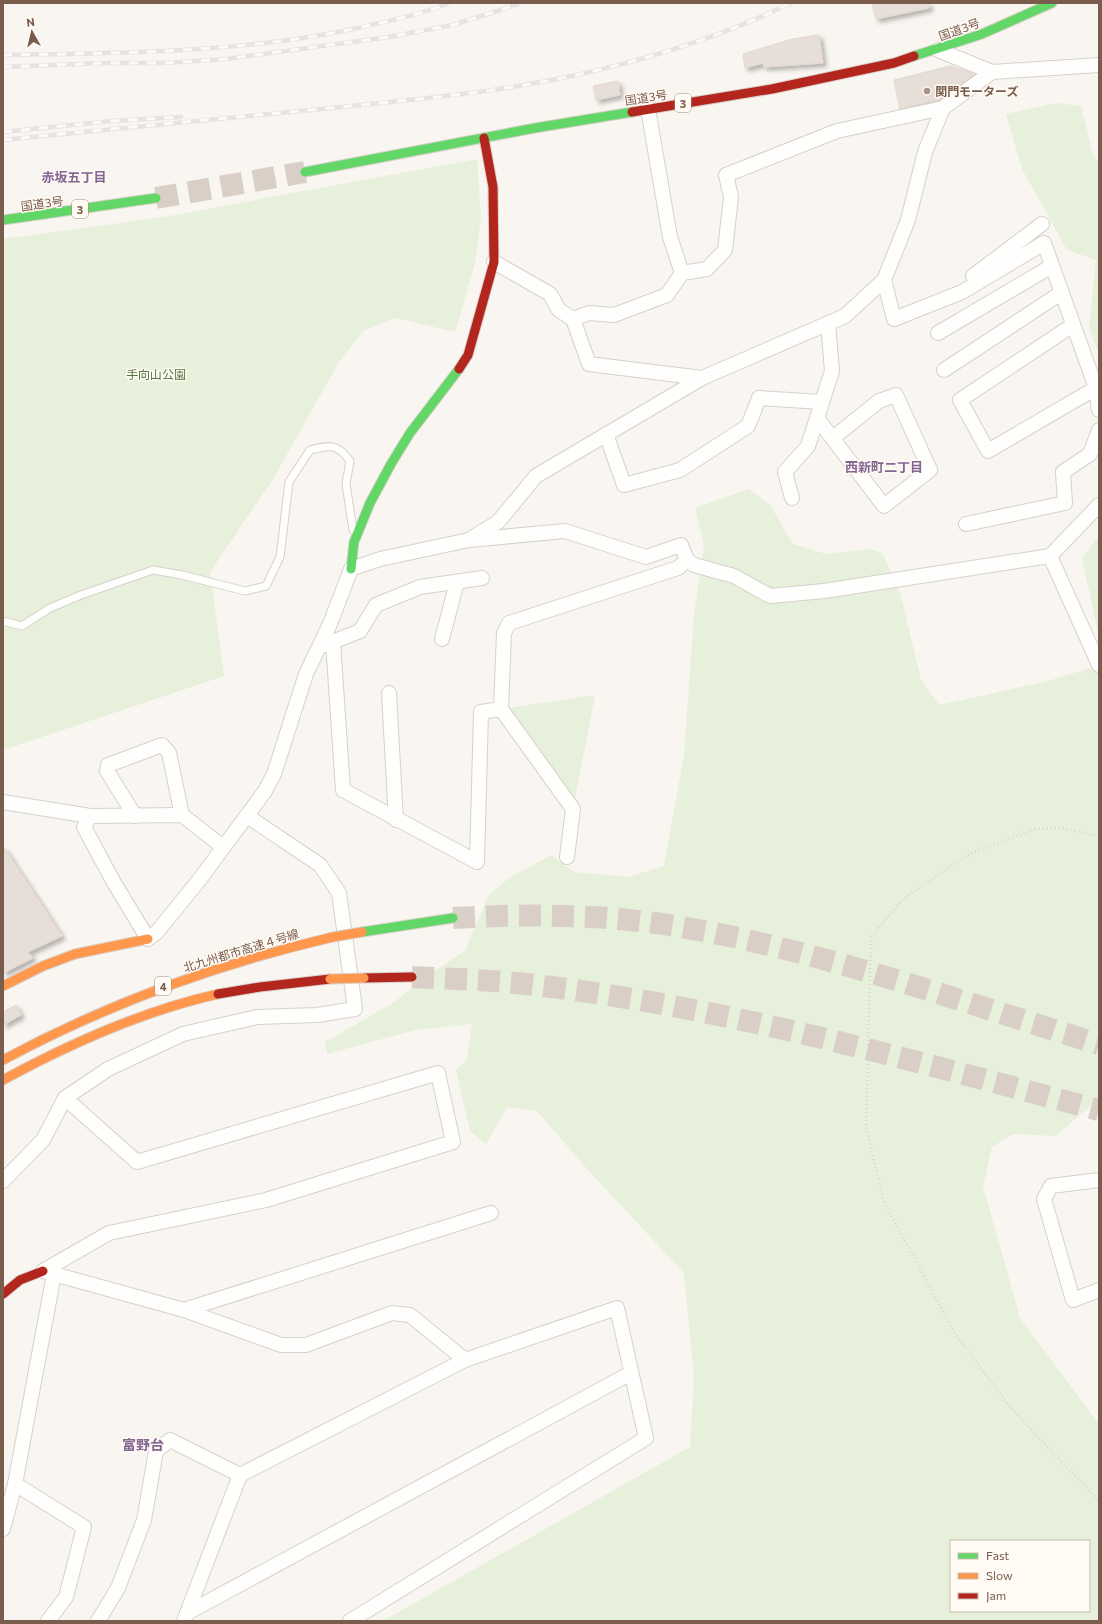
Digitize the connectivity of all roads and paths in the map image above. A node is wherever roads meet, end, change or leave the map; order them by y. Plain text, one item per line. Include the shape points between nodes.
1 (1052, 3) edge
2 (938, 50) junction
3 (1099, 64) edge
4 (992, 72) junction
5 (943, 108) junction
6 (648, 109) junction
7 (484, 138) junction
8 (305, 172) tunnel mouth
9 (156, 198) tunnel mouth
10 (3, 220) edge
11 (1042, 224) dead end
12 (494, 262) junction
13 (1052, 266) junction
14 (682, 273) junction
15 (884, 280) junction
16 (1061, 293) junction
17 (944, 299) junction
18 (573, 319) junction
19 (828, 323) junction
20 (1073, 326) junction
21 (938, 333) dead end
22 (944, 370) dead end
23 (702, 378) junction
24 (1096, 388) junction
25 (822, 402) junction
26 (1099, 410) edge
27 (817, 418) junction
28 (1099, 430) edge
29 (606, 434) junction
30 (833, 438) dead end
31 (792, 498) dead end
32 (1099, 505) edge
33 (966, 524) dead end
34 (469, 540) junction
35 (354, 542) junction
36 (1050, 556) junction
37 (687, 560) junction
38 (351, 569) junction
39 (482, 578) dead end
40 (457, 582) junction
41 (3, 621) edge
42 (442, 639) dead end
43 (333, 642) junction
44 (317, 648) junction
45 (1099, 665) edge
46 (389, 693) dead end
47 (501, 709) junction
48 (3, 802) edge
49 (182, 815) junction
50 (90, 816) junction
51 (135, 816) junction
52 (246, 816) junction
53 (396, 820) junction
54 (1099, 836) edge
55 (223, 847) junction
56 (567, 857) dead end
57 (453, 918) tunnel mouth
58 (148, 939) junction
59 (204, 972) junction
60 (412, 977) tunnel mouth
61 (160, 978) dead end
62 (3, 986) edge
63 (3, 1060) edge
64 (3, 1080) edge
65 (65, 1098) junction
66 (1099, 1180) edge
67 (3, 1181) edge
68 (491, 1213) dead end
69 (48, 1272) junction
70 (1099, 1290) edge
71 (3, 1294) edge
72 (184, 1310) junction
73 (465, 1360) junction
74 (631, 1373) junction
75 (240, 1475) junction
76 (15, 1484) junction
77 (1099, 1501) edge
78 (3, 1529) edge
79 (186, 1617) edge
80 (48, 1621) edge
81 (98, 1621) edge
82 (350, 1621) edge

1 - 2 main road, 国道3号 / 3
2 - 4 street
2 - 6 main road, 国道3号 / 3 via 823,79
3 - 4 street
4 - 5 street
5 - 14 street via 837,131 726,175 731,197 725,250 707,269
5 - 15 street via 925,152 908,220
6 - 7 main road, 国道3号 / 3
6 - 14 street via 670,237
7 - 8 main road, 国道3号 / 3
7 - 12 main road via 493,187
9 - 10 main road, 国道3号 / 3
11 - 17 street
12 - 18 street via 550,294 559,310
12 - 35 main road via 468,355 450,383 410,433 391,464 370,503
13 - 16 street
13 - 17 street via 1044,243 962,292
13 - 21 street
14 - 18 street via 668,295 614,315 590,313
15 - 17 street via 894,319
15 - 19 street via 845,316
16 - 20 street
16 - 22 street
18 - 23 street via 588,364
19 - 23 street
19 - 25 street via 832,371
20 - 24 street
20 - 24 street via 960,400 988,451
23 - 29 street
24 - 26 street
25 - 27 street
25 - 29 street via 759,398 748,426 680,470 624,485
27 - 30 street via 884,506 930,470 896,395 879,401
27 - 31 street via 808,446 785,472
28 - 33 street via 1090,454 1063,472 1065,503
29 - 34 street via 536,476 498,522
32 - 36 street
34 - 37 street via 565,532 646,557 681,545
34 - 38 street
35 - 38 main road
35 - 41 lane via 346,484 350,461 342,450 328,445 310,450 289,482 280,557 266,586 245,591 153,570 81,594 50,608 22,626
36 - 37 street via 824,591 770,596 734,576 694,565
36 - 45 street
37 - 47 street via 678,568 509,623 504,633
38 - 44 street via 330,624
39 - 40 street
40 - 42 street
40 - 43 street via 420,587 376,605 360,631
43 - 44 street
43 - 53 street via 343,790
44 - 52 street via 306,674 274,774
46 - 53 street
47 - 53 street via 481,712 478,862
47 - 56 street via 573,809
48 - 50 street
49 - 51 street
49 - 51 street via 169,753 162,745 108,765 107,772
49 - 55 street
50 - 51 street
50 - 58 street via 84,827
52 - 55 street
52 - 65 street via 320,865 339,893 355,1009 317,1015 257,1017 184,1034 108,1069
54 - 77 path via 1062,828 1035,829 971,853 903,899 871,937 866,1126 883,1200 955,1334 1010,1407
55 - 58 street via 157,932
57 - 59 main road, 北九州都市高速４号線 / 4, bridge via 290,946
58 - 62 main road via 84,951
59 - 61 main road
59 - 63 main road, 北九州都市高速４号線 / 4 via 96,1013
60 - 64 main road, 4, bridge via 330,979 237,990 159,1009 79,1040
65 - 67 street via 43,1140
65 - 69 street via 137,1162 438,1073 453,1142 266,1200 109,1233
66 - 70 street via 1051,1186 1044,1199 1073,1300
68 - 72 street
69 - 71 main road via 20,1280
69 - 72 street
69 - 76 street
72 - 73 street via 281,1345 306,1345 392,1313 410,1315
73 - 74 street via 617,1308
73 - 75 street
74 - 79 street
74 - 82 street via 646,1438
75 - 79 street
75 - 81 street via 170,1440 156,1451 144,1520 118,1588
76 - 78 street
76 - 80 street via 84,1527 66,1597

